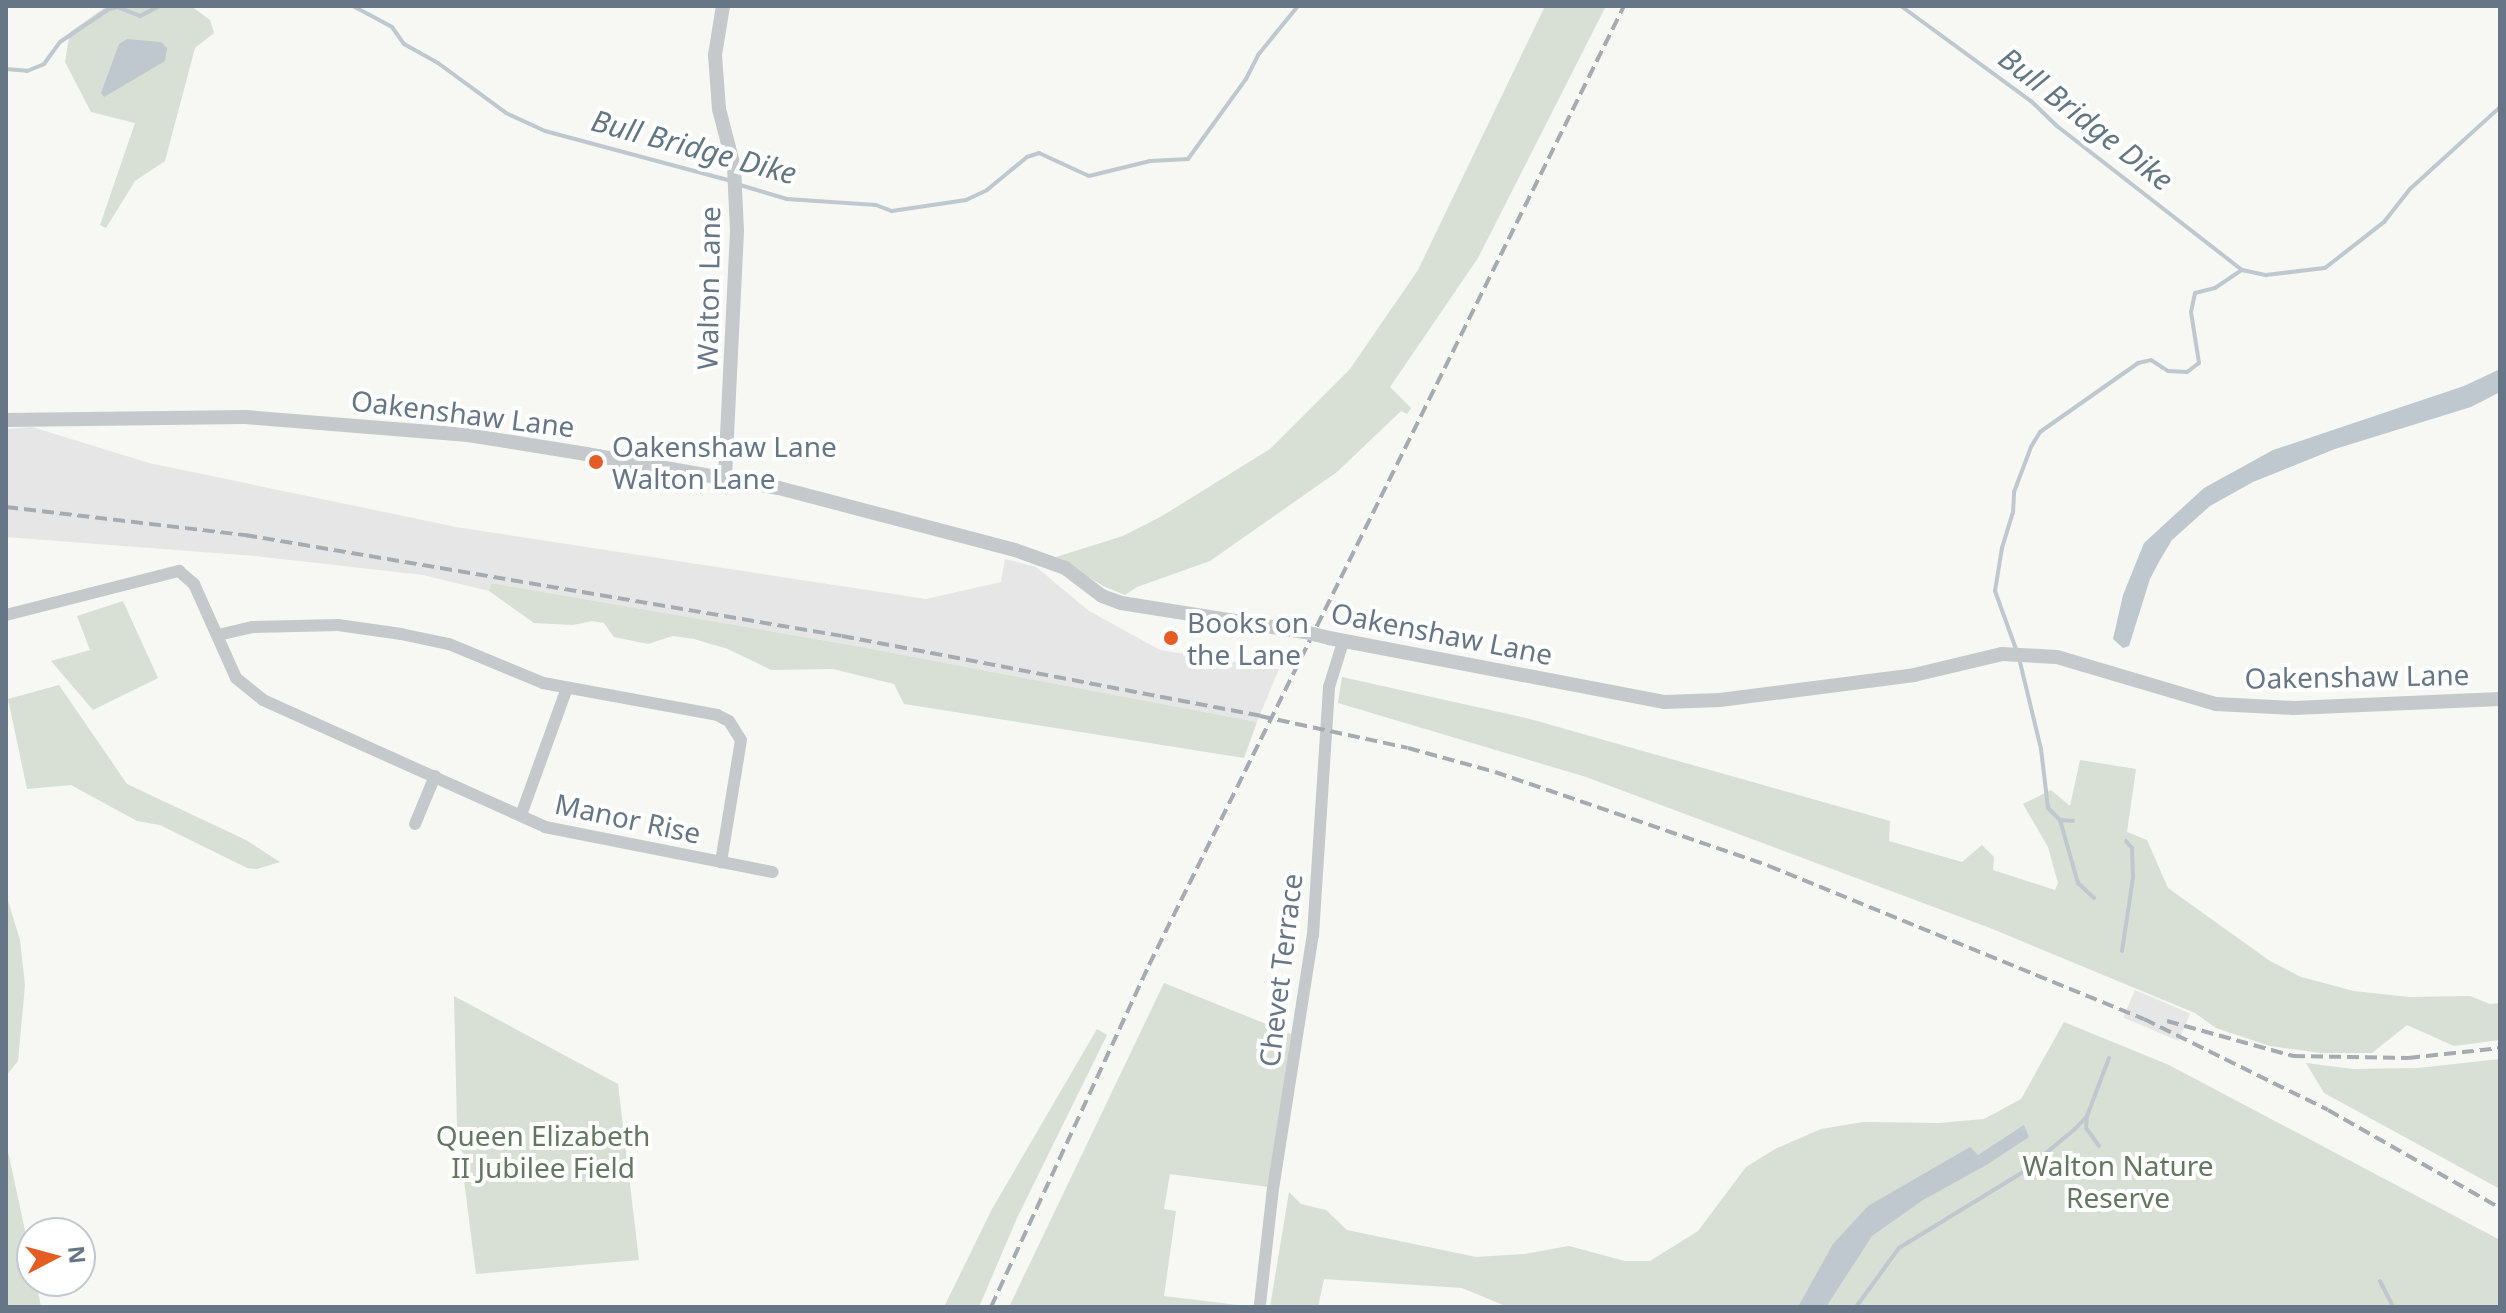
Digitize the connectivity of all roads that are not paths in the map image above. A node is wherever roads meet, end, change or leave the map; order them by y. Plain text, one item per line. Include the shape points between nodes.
1 (723, 6) edge
2 (6, 420) edge
3 (725, 478) junction
4 (6, 615) edge
5 (218, 635) junction
6 (1336, 640) junction
7 (567, 688) junction
8 (2500, 699) edge
9 (435, 776) junction
10 (521, 815) junction
11 (415, 824) dead end
12 (721, 862) junction
13 (773, 872) dead end
14 (1260, 1304) dead end

1 - 3 street, Walton Lane via 715,55 719,109 736,192
2 - 3 street, Oakenshaw Lane via 201,415 438,432
3 - 6 street, Oakenshaw Lane, bridge via 1015,550 1065,568 1102,596 1121,603
4 - 5 street, Manor Rise via 179,571 194,584
5 - 7 street via 253,627 338,625 401,634 449,644 524,677
5 - 9 street, Manor Rise via 236,678 247,690
6 - 8 street, Oakenshaw Lane via 1665,702 1914,675 2026,654 2057,657 2216,704 2294,708
6 - 14 street, Chevet Terrace via 1313,935
7 - 10 street
7 - 12 street via 729,721 741,740
9 - 10 street, Manor Rise
9 - 11 street
10 - 12 street, Manor Rise via 566,833
12 - 13 street, Manor Rise

